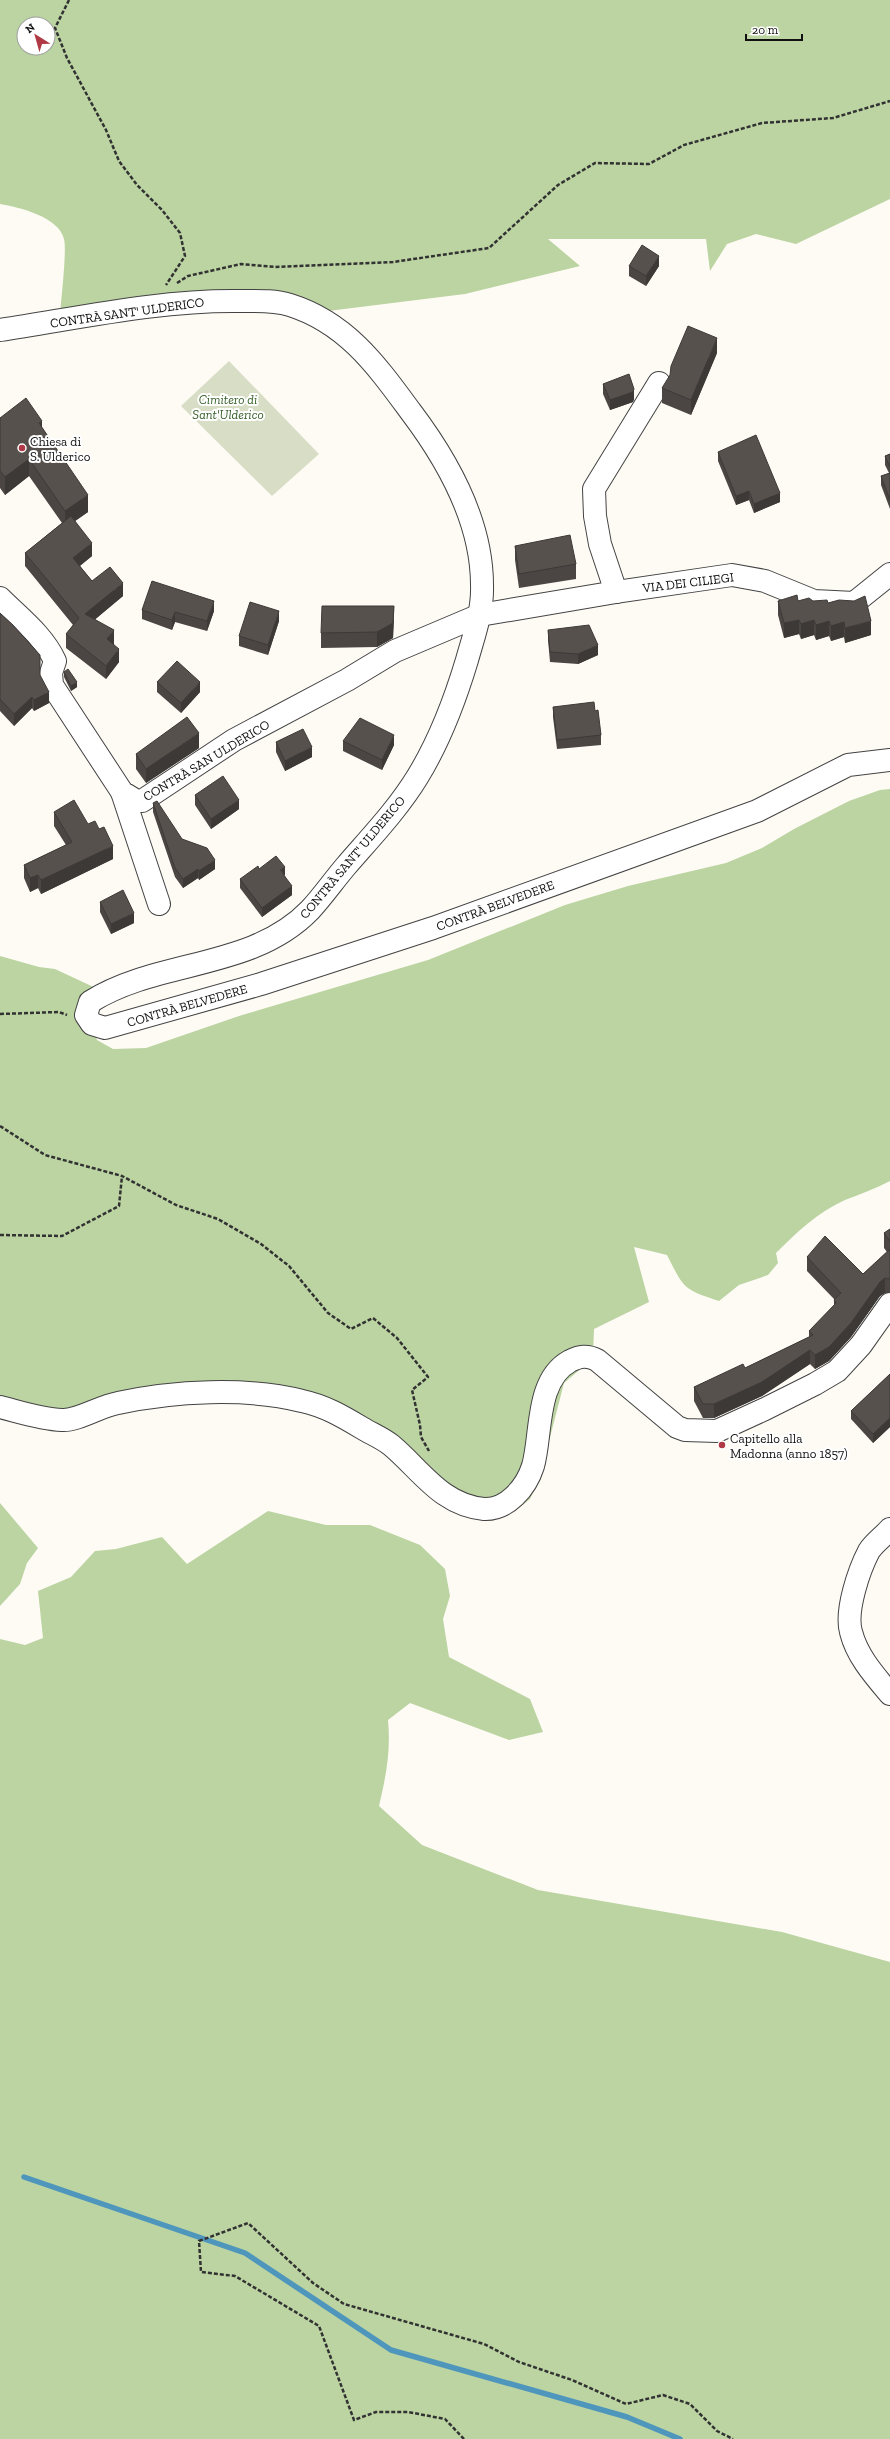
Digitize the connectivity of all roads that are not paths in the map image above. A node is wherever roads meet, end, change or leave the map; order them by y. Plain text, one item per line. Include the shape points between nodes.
1 (0, 330) edge
2 (658, 383) dead end
3 (890, 574) edge
4 (616, 592) junction
5 (0, 598) edge
6 (480, 615) junction
7 (890, 760) edge
8 (122, 792) junction
9 (159, 904) dead end
10 (92, 1024) joint
11 (890, 1304) edge
12 (0, 1407) edge
13 (890, 1529) edge
14 (890, 1694) edge

1 - 6 street, CONTRÀ SANT' ULDERICO via 155,300 258,301 287,304 314,314 338,328 370,357 415,417 461,491 477,544 482,574
2 - 4 street via 594,489 600,544
3 - 4 street, VIA DEI CILIEGI via 854,603 814,601 765,582 732,575
4 - 6 street, VIA DEI CILIEGI
5 - 8 street, CONTRÀ SAN ULDERICO via 29,624 52,654 55,661 52,685
6 - 8 street, CONTRÀ SAN ULDERICO via 395,651 347,680 234,740 142,801
6 - 10 street, CONTRÀ SANT' ULDERICO via 455,700 417,778 386,821 309,911 282,934 240,953 217,957 104,994 90,1002 86,1015
7 - 10 street, CONTRÀ BELVEDERE via 848,765 757,811 433,928 261,984 106,1028
8 - 9 street
11 - 12 street via 861,1345 837,1371 717,1431 685,1430 677,1427 597,1360 583,1356 572,1360 556,1372 549,1385 538,1421 533,1466 520,1491 501,1507 476,1508 449,1499 391,1446 333,1410 301,1400 224,1392 162,1395 108,1405 74,1419 62,1420
13 - 14 street via 870,1550 858,1578 851,1604 850,1630 864,1662

